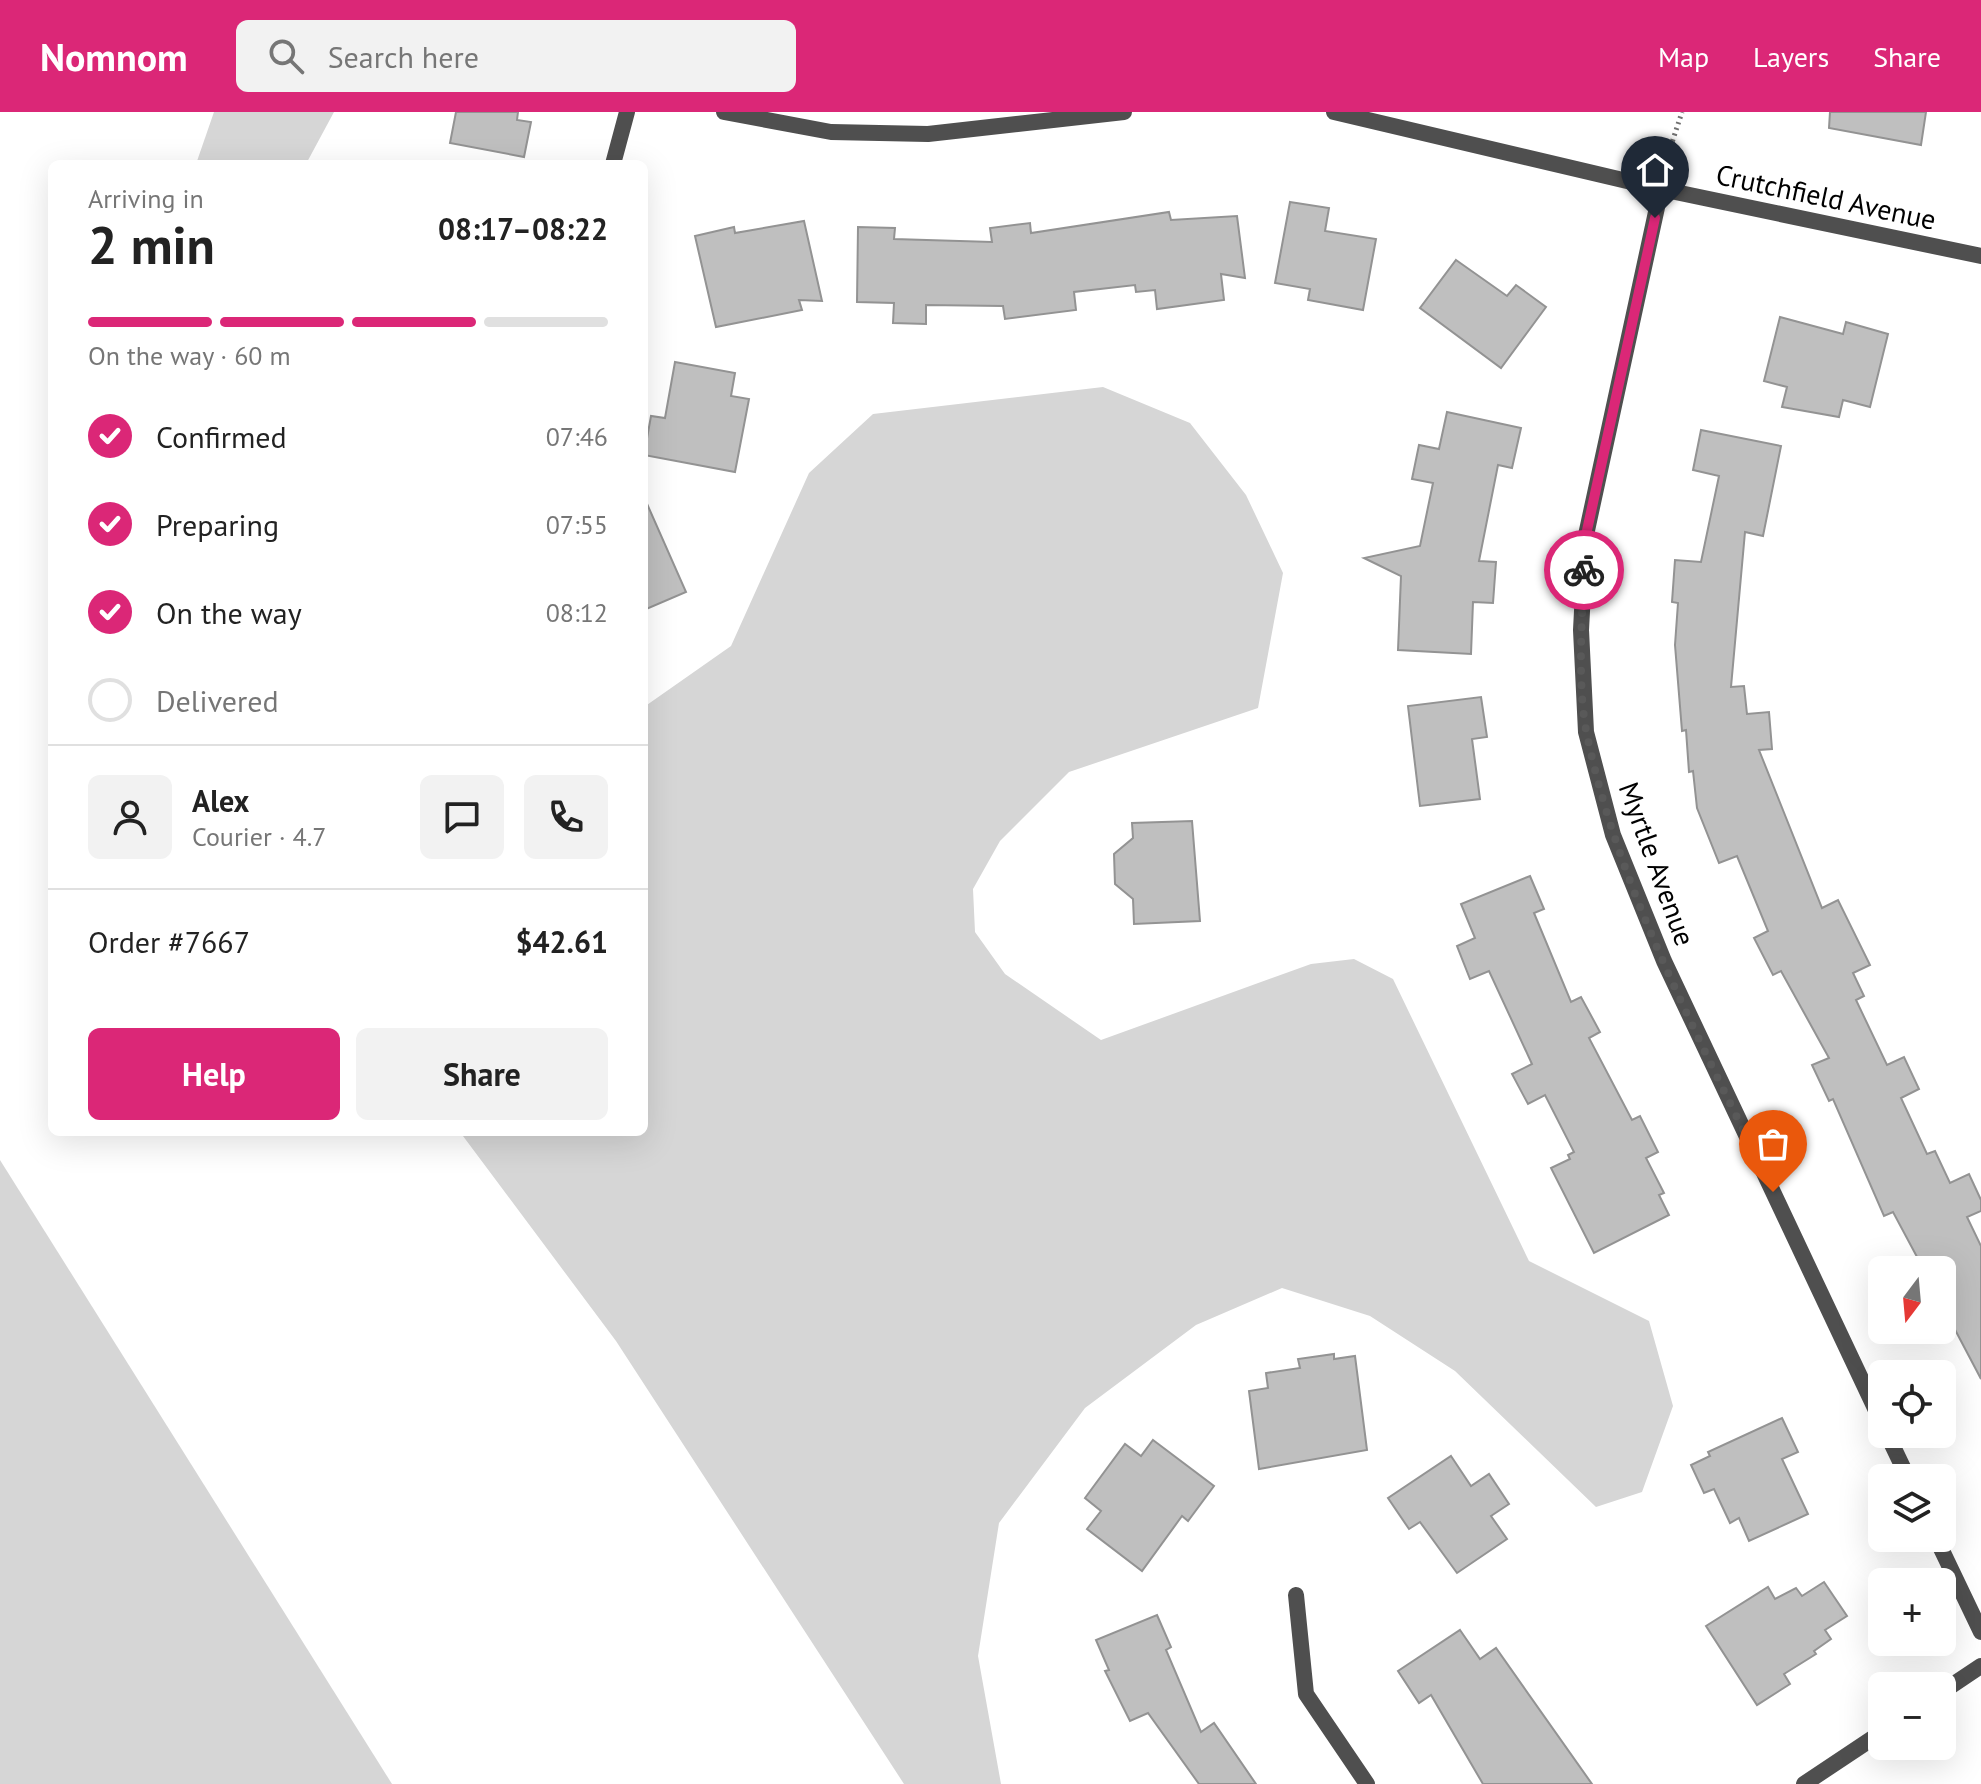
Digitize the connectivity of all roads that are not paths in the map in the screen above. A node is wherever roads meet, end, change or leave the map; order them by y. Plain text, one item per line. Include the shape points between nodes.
1 (627, 112) edge
2 (724, 112) edge
3 (1124, 112) edge
4 (1334, 112) edge
5 (614, 160) edge
6 (1661, 189) junction
7 (1981, 256) edge
8 (1868, 1393) edge
9 (1943, 1552) edge
10 (1296, 1595) dead end
11 (1981, 1632) edge
12 (1981, 1666) edge
13 (1956, 1683) edge
14 (1868, 1741) edge
15 (1367, 1784) edge
16 (1804, 1784) edge

1 - 5 street
2 - 3 street via 831,132 928,134
4 - 6 street, Crutchfield Avenue
6 - 7 street, Crutchfield Avenue
6 - 8 street, Myrtle Avenue via 1586,535 1581,630 1586,732 1613,835 1664,961
9 - 11 street
10 - 15 street via 1306,1694
12 - 13 street
14 - 16 street

